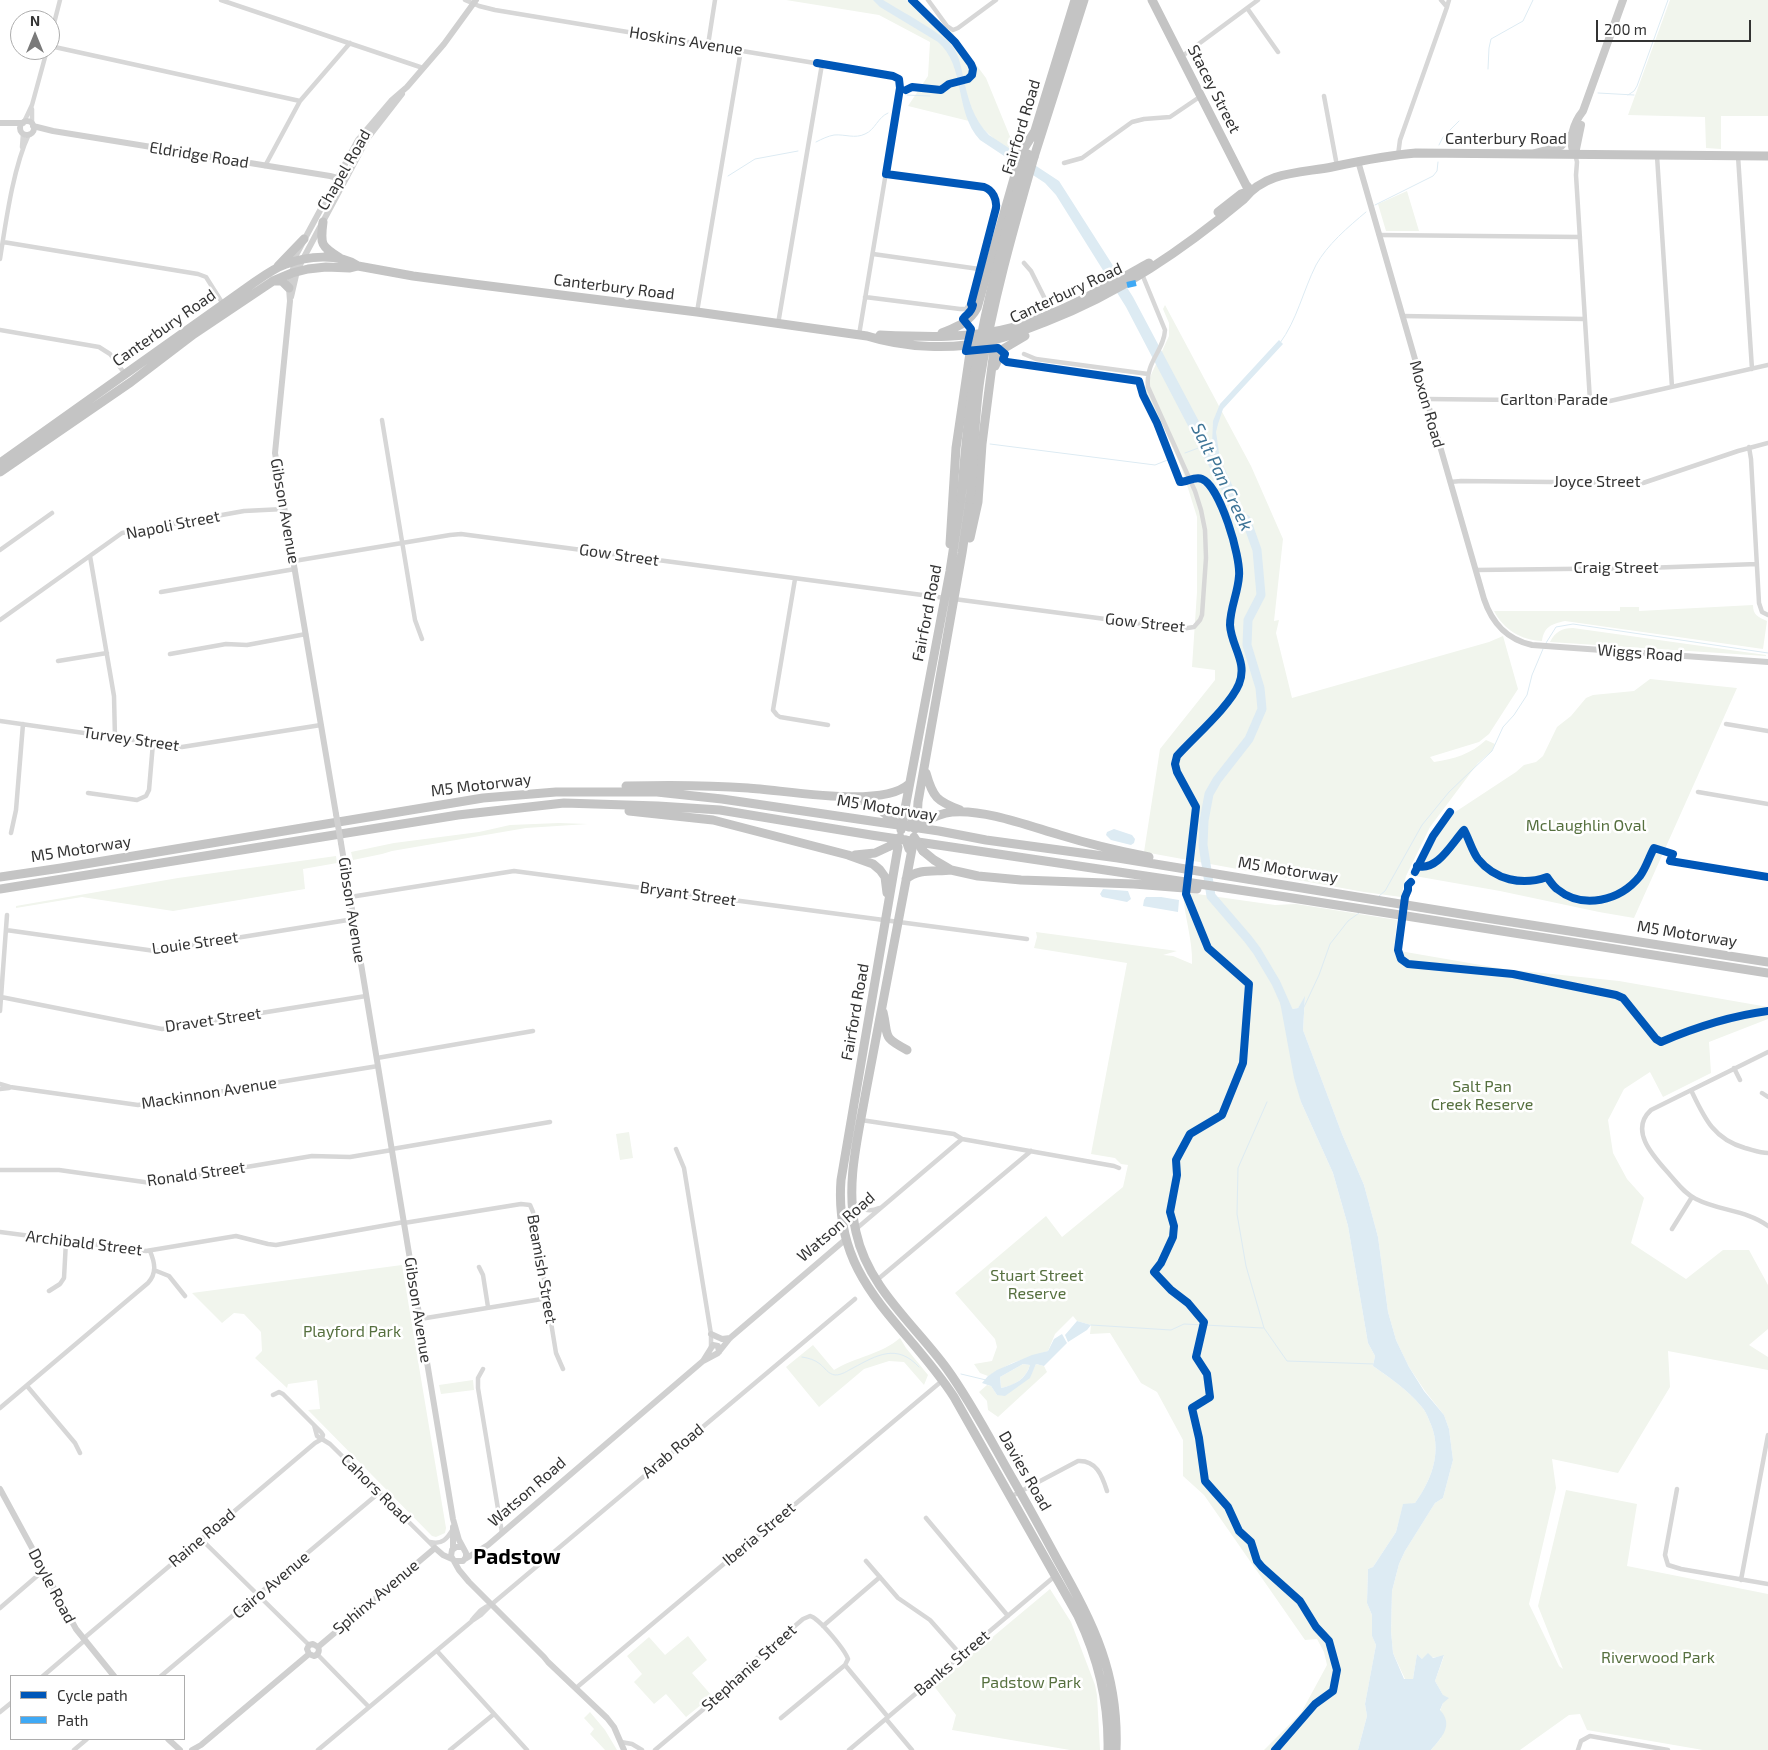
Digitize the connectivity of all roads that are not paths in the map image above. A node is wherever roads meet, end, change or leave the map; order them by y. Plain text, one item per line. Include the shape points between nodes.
1 (221, 0) edge
2 (465, 0) edge
3 (715, 0) edge
4 (928, 0) edge
5 (996, 0) edge
6 (1075, 0) edge
7 (1084, 0) edge
8 (1152, 0) edge
9 (1258, 0) edge
10 (1441, 0) edge
11 (1449, 0) edge
12 (1623, 0) edge
13 (474, 2) edge
14 (1247, 8) junction
15 (1447, 8) junction
16 (350, 43) junction
17 (708, 45) junction
18 (60, 48) edge
19 (741, 50) junction
20 (1278, 52) dead end
21 (1180, 56) junction
22 (44, 60) edge
23 (822, 64) junction
24 (423, 68) junction
25 (1201, 96) junction
26 (1324, 96) dead end
27 (300, 101) junction
28 (32, 105) junction
29 (1583, 111) junction
30 (3, 123) edge
31 (24, 123) junction
32 (28, 130) junction
33 (1573, 133) junction
34 (1028, 154) junction
35 (1533, 154) junction
36 (1575, 154) junction
37 (1398, 155) junction
38 (1657, 156) junction
39 (1738, 156) junction
40 (1768, 156) edge
41 (1358, 162) junction
42 (1064, 163) dead end
43 (265, 166) junction
44 (1337, 166) junction
45 (886, 174) junction
46 (342, 179) junction
47 (1251, 191) junction
48 (323, 222) junction
49 (1378, 235) junction
50 (1580, 237) junction
51 (304, 239) junction
52 (3, 242) junction
53 (873, 254) junction
54 (0, 259) edge
55 (299, 260) junction
56 (342, 260) junction
57 (1024, 263) dead end
58 (358, 266) junction
59 (277, 269) junction
60 (980, 269) junction
61 (1140, 271) junction
62 (295, 272) junction
63 (273, 281) junction
64 (1111, 287) junction
65 (289, 288) junction
66 (865, 297) junction
67 (290, 300) junction
68 (223, 304) junction
69 (697, 312) junction
70 (1052, 313) junction
71 (1402, 316) junction
72 (1585, 319) junction
73 (1043, 323) junction
74 (778, 324) junction
75 (0, 330) edge
76 (863, 335) junction
77 (934, 335) junction
78 (986, 336) junction
79 (974, 344) junction
80 (951, 345) junction
81 (1024, 354) dead end
82 (1768, 365) edge
83 (1752, 369) junction
84 (1148, 374) junction
85 (128, 378) junction
86 (991, 378) junction
87 (964, 383) junction
88 (1672, 387) junction
89 (1426, 399) junction
90 (1590, 401) junction
91 (382, 420) dead end
92 (1768, 443) edge
93 (1749, 447) junction
94 (0, 463) edge
95 (0, 472) edge
96 (1450, 482) junction
97 (965, 499) junction
98 (284, 509) junction
99 (52, 513) dead end
100 (402, 543) junction
101 (0, 550) edge
102 (962, 553) junction
103 (90, 556) junction
104 (294, 561) junction
105 (1757, 564) junction
106 (295, 569) junction
107 (950, 570) junction
108 (1476, 570) junction
109 (795, 579) junction
110 (161, 592) dead end
111 (945, 598) junction
112 (954, 598) junction
113 (1768, 614) edge
114 (0, 620) edge
115 (306, 634) junction
116 (1512, 638) joint
117 (422, 640) dead end
118 (107, 652) junction
119 (170, 654) dead end
120 (58, 661) dead end
121 (1768, 662) edge
122 (0, 721) edge
123 (23, 724) junction
124 (1726, 724) dead end
125 (321, 725) junction
126 (828, 725) dead end
127 (1768, 731) edge
128 (115, 738) junction
129 (153, 743) junction
130 (925, 770) junction
131 (909, 784) junction
132 (556, 792) junction
133 (1698, 792) dead end
134 (88, 793) dead end
135 (851, 797) junction
136 (1768, 804) edge
137 (526, 807) junction
138 (962, 812) junction
139 (11, 834) dead end
140 (908, 834) junction
141 (848, 855) junction
142 (1670, 861) dead end
143 (1160, 862) junction
144 (951, 870) junction
145 (0, 876) edge
146 (1768, 878) edge
147 (906, 879) junction
148 (1157, 881) junction
149 (0, 889) edge
150 (350, 898) junction
151 (888, 906) junction
152 (8, 915) dead end
153 (354, 919) junction
154 (892, 921) junction
155 (6, 930) junction
156 (1027, 939) dead end
157 (1768, 962) edge
158 (1768, 973) edge
159 (366, 996) junction
160 (1, 998) edge
161 (881, 1005) junction
162 (0, 1011) edge
163 (533, 1032) dead end
164 (907, 1050) dead end
165 (1768, 1052) edge
166 (377, 1058) junction
167 (378, 1066) junction
168 (1734, 1068) junction
169 (1740, 1080) dead end
170 (0, 1084) edge
171 (10, 1087) junction
172 (0, 1089) edge
173 (1691, 1090) junction
174 (1762, 1093) dead end
175 (1768, 1097) edge
176 (861, 1120) junction
177 (550, 1122) dead end
178 (962, 1139) junction
179 (392, 1149) junction
180 (676, 1149) dead end
181 (1031, 1151) junction
182 (1768, 1153) edge
183 (1120, 1168) dead end
184 (0, 1170) edge
185 (1692, 1198) junction
186 (852, 1201) junction
187 (883, 1207) junction
188 (404, 1223) junction
189 (1768, 1226) edge
190 (1672, 1229) dead end
191 (855, 1230) junction
192 (0, 1232) edge
193 (846, 1238) junction
194 (66, 1241) junction
195 (150, 1251) junction
196 (479, 1267) dead end
197 (154, 1270) junction
198 (876, 1281) junction
199 (50, 1291) dead end
200 (185, 1296) dead end
201 (548, 1298) junction
202 (855, 1298) dead end
203 (488, 1308) junction
204 (420, 1319) junction
205 (711, 1334) junction
206 (730, 1338) junction
207 (715, 1349) junction
208 (483, 1369) dead end
209 (563, 1369) dead end
210 (943, 1380) junction
211 (27, 1386) junction
212 (273, 1395) dead end
213 (0, 1408) edge
214 (1768, 1435) edge
215 (322, 1440) junction
216 (80, 1453) dead end
217 (0, 1489) edge
218 (1677, 1489) dead end
219 (1020, 1491) junction
220 (1107, 1491) dead end
221 (380, 1492) junction
222 (1010, 1497) junction
223 (926, 1518) dead end
224 (453, 1519) junction
225 (1038, 1524) junction
226 (453, 1529) junction
227 (502, 1533) junction
228 (201, 1539) junction
229 (428, 1541) junction
230 (435, 1548) junction
231 (484, 1548) junction
232 (464, 1549) junction
233 (452, 1550) junction
234 (453, 1560) junction
235 (464, 1560) junction
236 (866, 1561) dead end
237 (44, 1570) junction
238 (1055, 1576) junction
239 (880, 1577) junction
240 (466, 1579) junction
241 (1741, 1580) junction
242 (1768, 1584) edge
243 (258, 1596) junction
244 (492, 1604) junction
245 (0, 1608) edge
246 (1008, 1616) junction
247 (823, 1626) junction
248 (83, 1640) junction
249 (309, 1645) junction
250 (318, 1647) junction
251 (437, 1651) junction
252 (309, 1654) junction
253 (317, 1654) junction
254 (961, 1656) junction
255 (845, 1665) junction
256 (44, 1675) edge
257 (113, 1675) edge
258 (162, 1675) edge
259 (576, 1688) junction
260 (10, 1704) edge
261 (369, 1707) junction
262 (0, 1712) edge
263 (494, 1714) junction
264 (781, 1718) dead end
265 (887, 1718) junction
266 (86, 1740) edge
267 (622, 1742) junction
268 (171, 1744) edge
269 (199, 1748) edge
270 (74, 1750) edge
271 (180, 1750) edge
272 (192, 1750) edge
273 (318, 1750) edge
274 (450, 1750) edge
275 (527, 1750) edge
276 (624, 1750) edge
277 (642, 1750) edge
278 (655, 1750) edge
279 (849, 1750) edge
280 (912, 1750) edge
281 (1108, 1750) edge
282 (1116, 1750) edge
283 (1578, 1750) edge
284 (1668, 1750) edge

1 - 16 street
2 - 13 street, Hoskins Avenue
3 - 17 street
4 - 5 street via 953,30
6 - 34 highway, Fairford Road
7 - 34 highway, Fairford Road
8 - 21 highway, Stacey Street
9 - 14 street
10 - 15 street
11 - 15 street
12 - 29 main road
13 - 17 street, Hoskins Avenue via 495,10
13 - 24 main road, Chapel Road
14 - 20 street
14 - 21 street
15 - 37 street via 1400,140
16 - 24 street
16 - 27 street
17 - 19 street, Hoskins Avenue
18 - 27 street
19 - 23 street, Hoskins Avenue
19 - 69 street
21 - 25 highway, Stacey Street
22 - 28 street
23 - 45 street, Hoskins Avenue via 899,79
23 - 74 street
24 - 46 main road, Chapel Road via 364,133 352,150
25 - 42 street via 1170,117 1132,122 1082,158
25 - 47 highway, Stacey Street
26 - 44 street
27 - 43 street
28 - 31 street
28 - 32 street
29 - 33 main road
29 - 36 main road
30 - 31 main road, Eldridge Road
30 - 32 main road, Eldridge Road
31 - 32 main road via 20,126
32 - 43 main road, Eldridge Road
32 - 52 street
33 - 35 main road via 1561,146
33 - 36 main road via 1571,148
34 - 77 highway via 998,231 977,308 969,320
34 - 97 highway, Fairford Road, bridge via 986,348
35 - 36 highway, Canterbury Road
35 - 37 highway, Canterbury Road
36 - 38 highway, Canterbury Road
36 - 50 street
37 - 41 highway, Canterbury Road
38 - 39 highway, Canterbury Road
38 - 88 street
39 - 40 highway, Canterbury Road
39 - 83 street
41 - 44 highway, Canterbury Road
41 - 49 main road, Moxon Road
43 - 46 main road, Eldridge Road
44 - 47 highway, Canterbury Road via 1284,174 1263,182
45 - 53 street
45 - 60 street via 990,190 996,208
46 - 48 main road, Chapel Road
46 - 51 main road, Chapel Road
47 - 61 highway, Canterbury Road via 1186,246
48 - 55 main road, Chapel Road
48 - 56 highway via 323,245
49 - 50 street
49 - 71 main road, Moxon Road
50 - 72 street
51 - 55 main road, Chapel Road
51 - 59 highway
52 - 54 street
52 - 68 street via 198,274 206,277
53 - 60 street
53 - 66 street
55 - 56 highway, Canterbury Road via 321,257
55 - 59 highway, Canterbury Road
55 - 62 main road, Gibson Avenue
56 - 58 highway, Canterbury Road
57 - 70 street
58 - 62 highway, Canterbury Road
58 - 69 highway, Canterbury Road via 412,276
59 - 68 highway, Canterbury Road
60 - 66 street via 966,309
61 - 64 highway, Canterbury Road
61 - 84 street, Gow Street via 1164,327 1163,340
62 - 63 highway, Canterbury Road
62 - 65 main road, Gibson Avenue
62 - 67 main road, Gibson Avenue
63 - 65 highway via 282,281
63 - 85 highway, Canterbury Road
64 - 70 highway, Canterbury Road
64 - 73 highway, Canterbury Road
65 - 67 main road, Gibson Avenue
66 - 76 street
67 - 98 main road, Gibson Avenue via 275,449
68 - 85 highway, Canterbury Road
69 - 74 highway, Canterbury Road
70 - 78 highway, Canterbury Road
71 - 72 street
71 - 89 main road, Moxon Road
72 - 90 street
73 - 78 highway, Canterbury Road via 1021,332
73 - 86 highway via 1035,332 1003,349
74 - 76 highway, Canterbury Road
75 - 85 street via 99,347 110,354
76 - 77 highway, Canterbury Road
76 - 80 highway, Canterbury Road via 910,344
77 - 78 highway, Canterbury Road
78 - 79 highway, Canterbury Road
78 - 86 highway via 993,351
79 - 80 highway, Canterbury Road
79 - 87 highway
80 - 87 highway via 963,354
81 - 84 street via 1040,360
82 - 83 street, Carlton Parade
83 - 88 street, Carlton Parade
84 - 112 street, Gow Street via 1150,393 1195,491 1204,520 1203,610 1198,624 1181,630
85 - 94 highway, Canterbury Road
85 - 95 highway, Canterbury Road
86 - 102 highway via 978,502 967,548
87 - 107 highway via 954,469
88 - 90 street, Carlton Parade via 1616,400
89 - 90 street, Carlton Parade
89 - 96 main road, Moxon Road
91 - 100 street
92 - 93 street, Joyce Street
93 - 96 street, Joyce Street via 1643,483
93 - 105 street
96 - 108 main road, Moxon Road
97 - 102 highway, Fairford Road
97 - 107 highway, Fairford Road
98 - 103 street, Napoli Street via 244,511 126,532
98 - 104 main road, Gibson Avenue
99 - 101 street
100 - 104 street, Gow Street
100 - 109 street, Gow Street via 461,534
100 - 117 street via 414,620
102 - 112 highway, Fairford Road
103 - 114 street, Napoli Street
103 - 118 street
104 - 106 main road, Gibson Avenue
105 - 108 street, Craig Street
105 - 113 street via 1760,608
106 - 110 street
106 - 115 main road, Gibson Avenue
107 - 111 highway, Fairford Road
108 - 116 main road, Moxon Road via 1491,616 1498,627
109 - 111 street, Gow Street
109 - 126 street via 774,710 780,717
111 - 131 highway, Fairford Road
112 - 130 highway, Fairford Road
115 - 119 street
115 - 125 main road, Gibson Avenue
116 - 121 main road, Wiggs Road via 1525,644 1549,647
118 - 120 street
118 - 128 street via 115,700
122 - 123 street, Turvey Street
123 - 128 street, Turvey Street
123 - 139 street
124 - 127 street
125 - 129 street, Turvey Street via 185,747
125 - 150 main road, Gibson Avenue, bridge
128 - 129 street, Turvey Street
129 - 134 street via 146,796 137,800
130 - 138 highway via 934,797
130 - 140 highway, Fairford Road
131 - 135 highway via 895,792
131 - 140 highway, Fairford Road
132 - 135 highway via 584,787 675,785
132 - 143 highway, M5 Motorway via 621,791 722,798 986,840
132 - 145 highway, M5 Motorway via 453,802
133 - 136 street
135 - 140 highway via 872,804
137 - 141 highway via 632,811 713,820
137 - 148 highway, M5 Motorway via 564,803 720,810
137 - 149 highway, M5 Motorway via 458,815
138 - 140 highway via 945,813
138 - 143 highway via 1009,820
140 - 141 highway via 870,854
140 - 144 highway, bridge via 923,851
140 - 147 highway, Fairford Road
140 - 151 highway, Fairford Road
140 - 154 highway
141 - 151 highway via 880,870 885,880
142 - 146 street
143 - 157 highway, M5 Motorway via 1417,907
144 - 147 highway via 925,871
144 - 148 highway via 1021,880
147 - 154 highway, Fairford Road
148 - 158 highway, M5 Motorway via 1286,897
150 - 153 main road, Gibson Avenue
150 - 154 street, Bryant Street via 514,871
151 - 154 highway, Fairford Road
152 - 155 street
153 - 155 street, Louie Street via 152,952
153 - 159 main road, Gibson Avenue
154 - 156 street, Bryant Street
154 - 161 highway, Fairford Road
154 - 193 highway, Fairford Road via 878,990 869,1016 841,1180
155 - 160 street
159 - 160 street, Dravet Street via 162,1029
159 - 166 main road, Gibson Avenue
160 - 162 street
161 - 164 highway via 886,1034
161 - 176 highway, Fairford Road
163 - 166 street
165 - 168 street
166 - 167 main road, Gibson Avenue
167 - 171 street, Mackinnon Avenue via 138,1105
167 - 179 main road, Gibson Avenue
168 - 169 street
168 - 173 street
170 - 171 street, Mackinnon Avenue
171 - 172 street, Mackinnon Avenue
173 - 182 street via 1706,1120 1724,1140
173 - 185 street via 1652,1110 1642,1128 1653,1156
174 - 175 street
176 - 178 street via 954,1134
176 - 186 highway, Fairford Road via 853,1168
177 - 179 street, Ronald Street
178 - 181 street
178 - 187 street, Watson Road
179 - 184 street, Ronald Street via 350,1157 312,1156 151,1183 56,1169
179 - 188 main road, Gibson Avenue
180 - 205 street via 684,1168
181 - 183 street
181 - 198 street
185 - 189 street via 1752,1216
185 - 190 street
186 - 187 street via 864,1210
186 - 191 highway, Fairford Road
187 - 191 street, Watson Road
188 - 195 street, Archibald Street via 273,1245 238,1236
188 - 201 street, Beamish Street via 528,1204 533,1209
188 - 204 main road, Gibson Avenue
191 - 193 highway, Watson Road
191 - 198 highway, Davies Road
192 - 194 street, Archibald Street
193 - 206 main road, Watson Road
193 - 210 highway, Davies Road via 854,1263 868,1289
194 - 195 street, Archibald Street
194 - 199 street via 64,1278
195 - 197 street
196 - 203 street via 484,1275
197 - 200 street via 169,1276
197 - 211 street via 145,1286
198 - 219 highway, Davies Road via 955,1380
201 - 203 street
201 - 209 street, Beamish Street via 556,1353
202 - 244 street, Arab Road
203 - 204 street
204 - 224 main road, Gibson Avenue
205 - 206 main road
205 - 207 street
206 - 207 main road, Watson Road
207 - 227 main road, Watson Road
208 - 227 street via 478,1378 478,1388
210 - 222 highway, Davies Road
210 - 259 street, Iberia Street
211 - 213 street
211 - 216 street
212 - 215 street, Cahors Road via 283,1394 323,1435
214 - 241 street
215 - 221 street, Cahors Road
215 - 228 street, Raine Road via 314,1443
217 - 237 main road, Doyle Road
218 - 241 street via 1665,1550 1668,1565
219 - 220 street via 1072,1463 1084,1460 1097,1469
219 - 222 street
219 - 225 highway, Davies Road
221 - 229 street, Cahors Road
221 - 243 street, Cairo Avenue
222 - 238 highway, Davies Road
223 - 246 street
224 - 226 main road, Gibson Avenue
224 - 232 main road, Gibson Avenue
225 - 238 highway via 1043,1544 1056,1569
225 - 282 highway, Davies Road via 1087,1612 1102,1647 1114,1696
226 - 229 street via 440,1543
226 - 233 main road, Gibson Avenue
227 - 231 main road, Watson Road
228 - 243 street
228 - 248 street, Raine Road
229 - 230 street, Cahors Road
230 - 233 main road
230 - 234 main road, Cahors Road
230 - 250 main road, Sphinx Avenue
231 - 232 main road, Watson Road
231 - 235 main road, Watson Road
232 - 233 main road via 457,1546
232 - 235 main road
233 - 234 main road
234 - 235 main road
234 - 240 main road, Cahors Road
235 - 240 main road
236 - 239 street
237 - 245 street
237 - 248 main road, Doyle Road
238 - 246 street, Banks Street
238 - 281 highway, Davies Road via 1078,1616 1095,1658 1106,1708
239 - 247 street
239 - 254 street via 901,1601 930,1620
240 - 244 main road, Cahors Road
241 - 242 street
243 - 249 street
243 - 258 street, Cairo Avenue
244 - 251 street, Arab Road via 482,1616
244 - 259 main road, Cahors Road
246 - 254 street, Banks Street
247 - 255 street, Stephanie Street via 847,1655
247 - 278 street, Stephanie Street via 814,1617 805,1617
248 - 256 street, Raine Road
248 - 257 main road, Doyle Road
249 - 250 main road
249 - 252 main road
250 - 253 main road
251 - 261 street, Arab Road
251 - 263 street
252 - 253 main road
252 - 269 main road
253 - 261 street
254 - 265 street, Banks Street
255 - 264 street
255 - 265 street, Stephanie Street
259 - 267 main road, Cahors Road via 607,1718
260 - 262 street
261 - 273 street, Arab Road
263 - 274 street
263 - 275 street
265 - 279 street, Banks Street
265 - 280 street, Stephanie Street
266 - 270 street
267 - 276 main road, Cahors Road
267 - 277 street
268 - 271 main road
269 - 272 main road
283 - 284 street via 1587,1736

